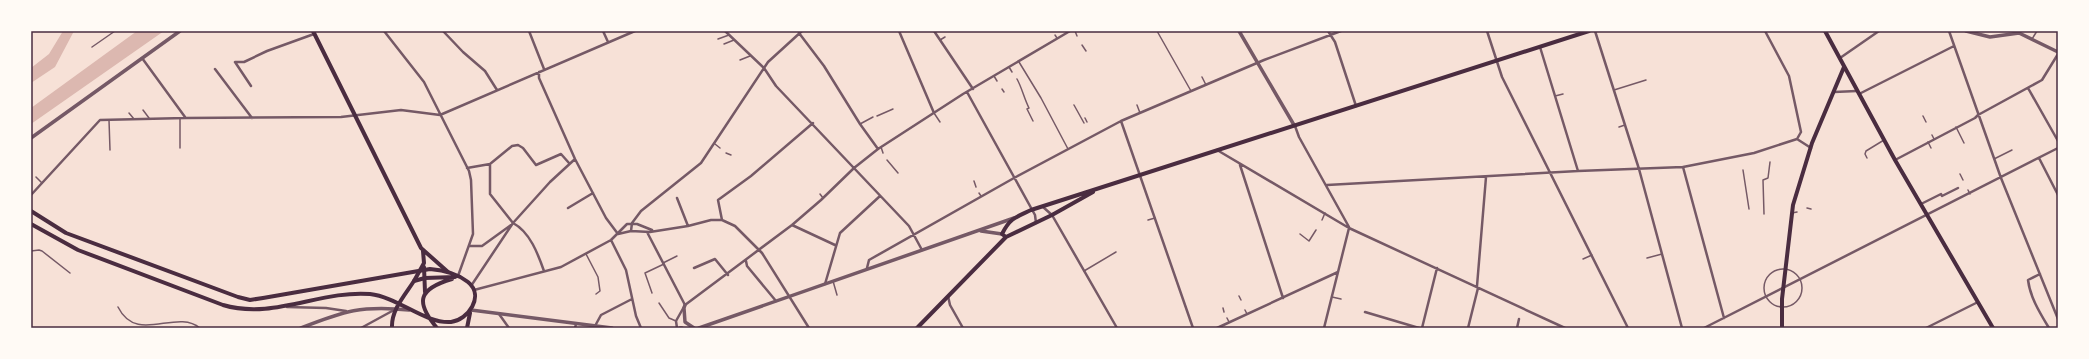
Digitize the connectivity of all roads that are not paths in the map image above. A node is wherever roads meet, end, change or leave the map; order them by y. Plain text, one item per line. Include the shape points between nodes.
1 (115, 31) edge
2 (180, 31) edge
3 (384, 31) edge
4 (443, 31) edge
5 (529, 31) edge
6 (603, 31) edge
7 (634, 31) edge
8 (725, 31) edge
9 (899, 31) edge
10 (934, 31) edge
11 (1070, 31) edge
12 (1075, 31) edge
13 (1157, 31) edge
14 (1239, 31) edge
15 (1328, 31) edge
16 (1341, 31) edge
17 (1487, 31) edge
18 (1589, 31) edge
19 (1596, 31) edge
20 (1765, 31) edge
21 (1825, 31) edge
22 (1879, 31) edge
23 (1949, 31) edge
24 (1966, 31) edge
25 (2037, 31) edge
26 (801, 32) edge
27 (313, 33) edge
28 (2013, 33) edge
29 (1331, 34) junction
30 (729, 35) junction
31 (1055, 35) dead end
32 (1077, 36) dead end
33 (945, 37) dead end
34 (1057, 38) junction
35 (718, 39) dead end
36 (2032, 39) junction
37 (734, 40) junction
38 (940, 40) junction
39 (608, 42) junction
40 (724, 44) dead end
41 (1082, 45) dead end
42 (1540, 46) junction
43 (1954, 46) junction
44 (92, 47) dead end
45 (1086, 50) dead end
46 (2058, 53) edge
47 (750, 56) junction
48 (142, 58) junction
49 (1840, 58) junction
50 (740, 60) dead end
51 (1496, 60) junction
52 (1019, 61) junction
53 (1258, 63) junction
54 (1009, 67) junction
55 (1844, 67) junction
56 (764, 68) junction
57 (215, 69) dead end
58 (544, 69) junction
59 (539, 72) junction
60 (1012, 72) dead end
61 (994, 76) junction
62 (1202, 77) dead end
63 (1017, 79) dead end
64 (1646, 80) dead end
65 (997, 81) dead end
66 (1206, 85) junction
67 (251, 86) dead end
68 (1002, 88) dead end
69 (2028, 88) junction
70 (972, 89) junction
71 (497, 90) junction
72 (1614, 90) junction
73 (1191, 91) junction
74 (967, 92) junction
75 (1004, 92) dead end
76 (1834, 92) junction
77 (1858, 93) junction
78 (1563, 94) dead end
79 (1044, 96) dead end
80 (1555, 96) junction
81 (1041, 98) junction
82 (1074, 105) dead end
83 (1137, 105) dead end
84 (1356, 106) junction
85 (892, 109) dead end
86 (143, 110) dead end
87 (129, 113) dead end
88 (934, 113) junction
89 (1140, 113) junction
90 (355, 115) junction
91 (440, 115) junction
92 (1978, 115) junction
93 (877, 116) dead end
94 (1923, 116) dead end
95 (873, 117) dead end
96 (180, 118) junction
97 (185, 118) junction
98 (252, 118) junction
99 (1085, 118) dead end
100 (134, 119) junction
101 (149, 119) junction
102 (109, 120) junction
103 (1033, 121) dead end
104 (1121, 121) junction
105 (940, 122) dead end
106 (1087, 122) dead end
107 (1926, 122) dead end
108 (812, 123) junction
109 (1084, 123) dead end
110 (860, 124) junction
111 (1294, 125) junction
112 (1625, 125) junction
113 (1619, 127) dead end
114 (1956, 127) junction
115 (1090, 133) dead end
116 (1932, 134) dead end
117 (1093, 135) junction
118 (31, 138) edge
119 (1797, 139) junction
120 (1934, 139) junction
121 (1884, 140) junction
122 (2058, 141) edge
123 (1928, 142) junction
124 (1964, 143) dead end
125 (715, 144) junction
126 (180, 148) dead end
127 (720, 148) dead end
128 (879, 148) junction
129 (1810, 148) junction
130 (1931, 148) dead end
131 (2058, 148) edge
132 (1068, 149) junction
133 (110, 150) dead end
134 (1216, 150) junction
135 (2012, 150) dead end
136 (726, 153) dead end
137 (883, 153) dead end
138 (731, 155) dead end
139 (1867, 158) dead end
140 (2039, 158) junction
141 (575, 159) junction
142 (1994, 159) junction
143 (888, 160) dead end
144 (1895, 160) junction
145 (1770, 162) dead end
146 (569, 163) junction
147 (490, 164) junction
148 (1240, 165) junction
149 (1686, 165) junction
150 (468, 168) junction
151 (854, 168) junction
152 (1639, 169) junction
153 (1743, 170) dead end
154 (1578, 171) junction
155 (898, 173) dead end
156 (1550, 173) junction
157 (1960, 174) dead end
158 (1140, 175) junction
159 (36, 177) dead end
160 (1486, 177) junction
161 (1014, 178) junction
162 (2001, 178) junction
163 (1963, 180) dead end
164 (974, 181) dead end
165 (42, 183) junction
166 (1327, 185) junction
167 (976, 187) dead end
168 (1101, 188) junction
169 (1958, 188) dead end
170 (1968, 190) dead end
171 (32, 193) edge
172 (593, 193) junction
173 (979, 193) dead end
174 (820, 194) dead end
175 (1970, 194) junction
176 (880, 196) junction
177 (981, 196) junction
178 (2058, 196) edge
179 (676, 198) dead end
180 (823, 198) junction
181 (1920, 204) junction
182 (1042, 207) junction
183 (568, 208) dead end
184 (1807, 208) dead end
185 (1749, 209) dead end
186 (1811, 209) dead end
187 (1031, 210) junction
188 (31, 212) edge
189 (1325, 214) junction
190 (1764, 214) dead end
191 (1928, 215) junction
192 (1052, 216) junction
193 (1014, 218) junction
194 (1155, 218) junction
195 (722, 220) junction
196 (1148, 220) dead end
197 (1322, 220) dead end
198 (513, 223) junction
199 (632, 223) junction
200 (1036, 223) junction
201 (31, 224) edge
202 (792, 225) junction
203 (688, 226) junction
204 (1349, 228) junction
205 (800, 229) junction
206 (652, 230) junction
207 (1316, 230) dead end
208 (631, 231) junction
209 (980, 231) junction
210 (647, 232) junction
211 (802, 232) dead end
212 (618, 234) junction
213 (1300, 234) dead end
214 (914, 235) junction
215 (1004, 235) junction
216 (610, 240) junction
217 (835, 245) junction
218 (470, 246) junction
219 (759, 249) junction
220 (31, 251) edge
221 (423, 251) junction
222 (922, 251) junction
223 (1116, 252) dead end
224 (586, 254) junction
225 (1662, 254) junction
226 (1592, 255) junction
227 (678, 256) dead end
228 (1647, 258) dead end
229 (1583, 259) dead end
230 (746, 261) junction
231 (663, 264) junction
232 (694, 268) dead end
233 (867, 268) junction
234 (1437, 268) junction
235 (1786, 269) junction
236 (422, 271) junction
237 (1084, 271) junction
238 (544, 272) junction
239 (1338, 272) junction
240 (70, 273) dead end
241 (450, 273) junction
242 (728, 274) junction
243 (2040, 274) junction
244 (458, 277) junction
245 (425, 278) junction
246 (1800, 280) junction
247 (414, 281) junction
248 (833, 281) junction
249 (825, 284) junction
250 (1477, 287) junction
251 (472, 288) junction
252 (1783, 289) junction
253 (426, 292) junction
254 (652, 293) dead end
255 (596, 294) dead end
256 (837, 295) dead end
257 (948, 295) junction
258 (1239, 296) dead end
259 (789, 297) junction
260 (1332, 297) junction
261 (1282, 298) junction
262 (1767, 298) junction
263 (633, 299) junction
264 (1341, 299) dead end
265 (1241, 300) dead end
266 (776, 301) junction
267 (1978, 302) junction
268 (399, 303) junction
269 (658, 303) dead end
270 (685, 305) junction
271 (118, 307) dead end
272 (284, 307) junction
273 (1781, 307) junction
274 (397, 308) junction
275 (1223, 308) dead end
276 (414, 310) junction
277 (1245, 310) dead end
278 (346, 311) junction
279 (471, 311) junction
280 (1224, 312) dead end
281 (1365, 312) dead end
282 (498, 313) junction
283 (1247, 314) junction
284 (428, 317) junction
285 (1227, 318) dead end
286 (1724, 318) junction
287 (1519, 319) dead end
288 (2058, 319) edge
289 (676, 321) junction
290 (1229, 322) junction
291 (575, 326) edge
292 (595, 326) junction
293 (200, 328) edge
294 (301, 328) edge
295 (361, 328) edge
296 (392, 328) edge
297 (437, 328) edge
298 (467, 328) edge
299 (509, 328) edge
300 (612, 328) edge
301 (641, 328) edge
302 (680, 328) edge
303 (694, 328) edge
304 (699, 328) edge
305 (809, 328) edge
306 (917, 328) edge
307 (963, 328) edge
308 (1117, 328) edge
309 (1193, 328) edge
310 (1217, 328) edge
311 (1324, 328) edge
312 (1421, 328) edge
313 (1468, 328) edge
314 (1517, 328) edge
315 (1565, 328) edge
316 (1628, 328) edge
317 (1682, 328) edge
318 (1704, 328) edge
319 (1782, 328) edge
320 (1926, 328) edge
321 (1993, 328) edge
322 (2049, 328) edge

1 - 44 lane
2 - 48 street
3 - 91 street via 418,72
4 - 71 street via 485,71
5 - 58 street
6 - 39 street
7 - 39 street
8 - 30 street
9 - 88 street
10 - 38 street
11 - 34 street
12 - 32 lane
13 - 73 lane
14 - 53 street
15 - 29 street
16 - 29 street
17 - 51 street
18 - 42 main road
19 - 72 street
20 - 119 street via 1789,76 1801,132
21 - 49 main road
22 - 49 street
23 - 43 street
24 - 28 street via 1990,37
25 - 36 lane
26 - 56 street via 780,49
26 - 110 street
27 - 67 street via 244,62 235,62
27 - 90 main road
28 - 36 street
29 - 53 street
29 - 84 street
30 - 35 lane
30 - 37 street
31 - 34 lane
33 - 38 lane
34 - 52 street
36 - 46 street
37 - 40 lane
37 - 47 street
38 - 70 street
39 - 58 street
41 - 45 lane
42 - 51 main road
42 - 80 street
43 - 77 street
43 - 92 street
46 - 69 street via 2042,80
47 - 50 lane
47 - 56 street
48 - 97 street
48 - 118 street
49 - 55 main road
51 - 84 main road
51 - 156 street
52 - 54 street
52 - 81 lane
53 - 66 street
53 - 111 street
54 - 60 lane
54 - 61 street
55 - 76 main road
55 - 77 main road
56 - 108 street via 776,86
56 - 125 street
57 - 98 street
58 - 59 street
59 - 71 street
59 - 141 street via 539,78
61 - 65 lane
61 - 70 street
62 - 66 lane
63 - 103 lane
64 - 72 lane
66 - 73 street
68 - 75 lane
69 - 92 street
69 - 122 street
70 - 74 street
71 - 91 street
72 - 112 street
73 - 89 street
74 - 88 street
74 - 161 street
76 - 77 street
76 - 129 main road
77 - 121 main road
78 - 80 lane
79 - 81 lane
80 - 154 street
81 - 132 lane
82 - 109 lane
83 - 89 lane
84 - 111 main road
85 - 93 lane
86 - 101 lane
87 - 100 lane
88 - 105 lane
88 - 128 street
89 - 104 street
90 - 91 street via 402,110
90 - 98 street
90 - 221 main road
91 - 150 street
92 - 114 street
92 - 142 street
94 - 107 lane
95 - 110 lane
96 - 97 street
96 - 101 street
96 - 126 lane
97 - 98 street
99 - 106 lane
100 - 101 street
100 - 102 street
102 - 133 lane
102 - 165 street via 100,120
104 - 117 street
104 - 158 street
108 - 151 street
108 - 195 street via 751,176 718,200
110 - 128 street
111 - 134 main road
111 - 166 street
112 - 113 lane
112 - 152 street
114 - 120 street
114 - 124 lane
115 - 117 lane
116 - 120 lane
117 - 132 street
119 - 129 street
119 - 149 street via 1767,151
120 - 123 street
121 - 139 lane via 1866,151
121 - 144 main road
123 - 130 lane
123 - 144 street
125 - 127 lane
125 - 199 street via 695,170 641,211
128 - 137 lane
128 - 151 street
129 - 235 main road via 1794,212
131 - 140 street
132 - 161 street
134 - 148 street
134 - 158 main road
135 - 142 lane
136 - 138 lane
140 - 162 street
140 - 178 street
141 - 146 street
141 - 172 street
142 - 162 street
143 - 155 lane
144 - 181 main road
145 - 190 lane via 1768,178 1763,180
146 - 147 street via 561,154 536,165 518,144
146 - 198 street
147 - 150 street
147 - 198 street via 490,194
148 - 189 street
148 - 261 street
149 - 152 street
149 - 286 street
150 - 218 street via 471,180 473,229
151 - 176 street
151 - 180 street
152 - 154 street
152 - 225 street
153 - 185 lane
154 - 156 street
156 - 160 street
156 - 226 street
157 - 163 lane
158 - 168 main road
158 - 194 street
159 - 165 lane
160 - 166 street
160 - 250 street
161 - 177 street
161 - 187 street
162 - 175 street
162 - 243 street
164 - 167 lane
165 - 171 street
166 - 204 street
168 - 182 main road
168 - 192 main road
169 - 181 street
170 - 175 lane
172 - 183 street
172 - 212 street
173 - 177 lane
174 - 180 lane
175 - 191 street
176 - 214 street via 909,226
176 - 217 street via 840,233
177 - 214 street
179 - 203 street
180 - 202 street
181 - 191 main road
182 - 187 main road
182 - 192 street
184 - 186 lane
187 - 193 main road
187 - 200 street
188 - 236 main road via 66,233 250,300
189 - 197 lane
189 - 204 street
191 - 246 street
191 - 267 main road
192 - 200 main road
192 - 237 street
193 - 209 street
193 - 215 main road via 1007,223
194 - 196 lane
194 - 309 street
195 - 203 street
195 - 219 street via 735,226
198 - 218 street via 482,246
198 - 238 street via 533,244
198 - 251 street
199 - 206 street
199 - 208 street
199 - 212 street via 621,228
200 - 215 main road
201 - 272 main road via 83,252 223,305 252,310
202 - 205 street
202 - 219 street
203 - 206 street
204 - 234 street
204 - 239 street
205 - 211 lane
205 - 217 street
206 - 210 street
207 - 213 lane via 1309,241
208 - 210 street
208 - 212 street
209 - 215 street
209 - 222 street
210 - 231 street
212 - 216 street
214 - 222 street
214 - 233 street via 869,260
215 - 257 main road
216 - 224 street
216 - 263 street via 626,270
217 - 249 street
218 - 244 street
219 - 230 street
219 - 259 street
220 - 240 lane via 42,251
221 - 236 main road
221 - 241 main road
222 - 233 street
223 - 237 lane
224 - 238 street via 561,268
224 - 255 lane via 598,277 600,291
225 - 228 lane
225 - 317 street
226 - 229 lane
226 - 316 street
227 - 231 lane
230 - 242 street
230 - 266 street via 747,266
231 - 254 lane via 645,273
231 - 270 street
232 - 242 street via 715,259
233 - 248 street
234 - 250 street
234 - 312 street
235 - 246 lane via 1795,273
235 - 252 main road
235 - 262 lane via 1773,272 1766,279 1764,289
236 - 241 main road via 438,270
236 - 245 main road
236 - 247 main road
237 - 308 street
238 - 251 street
239 - 260 street
239 - 261 street
241 - 244 main road
242 - 270 street
243 - 288 street
243 - 322 street via 2028,280 2028,284 2036,306
244 - 245 main road
244 - 251 main road via 467,281
244 - 253 main road via 436,283
245 - 247 main road
245 - 253 main road
246 - 252 street
246 - 273 lane via 1802,293 1797,301 1790,306
247 - 268 main road
248 - 249 street
248 - 256 lane
249 - 259 street
250 - 313 street
250 - 315 street
251 - 279 main road via 474,300
252 - 262 street
252 - 273 main road
253 - 284 main road via 422,302
257 - 306 main road
257 - 307 street via 950,305
258 - 265 lane
259 - 266 street
259 - 305 street
260 - 264 lane
260 - 311 street
261 - 283 street
262 - 273 lane via 1771,303
262 - 286 street
263 - 292 street via 601,315
263 - 301 street
266 - 304 street
267 - 320 street
267 - 321 main road
268 - 272 main road via 380,296 355,294
268 - 274 main road
268 - 276 main road
269 - 289 lane via 669,318
270 - 289 street
270 - 303 street via 685,322
271 - 293 lane via 121,314 137,325 192,322
272 - 278 street
273 - 319 main road
274 - 276 street
274 - 278 street
274 - 295 street
274 - 296 main road
275 - 280 lane
276 - 284 main road
277 - 283 lane
278 - 294 street
279 - 282 street
279 - 284 main road via 450,322
279 - 298 main road
281 - 312 street
282 - 291 street
282 - 299 street
283 - 290 street
284 - 297 main road
285 - 290 lane
286 - 318 street
287 - 314 street
289 - 302 street
290 - 310 street
291 - 292 street
292 - 300 street

